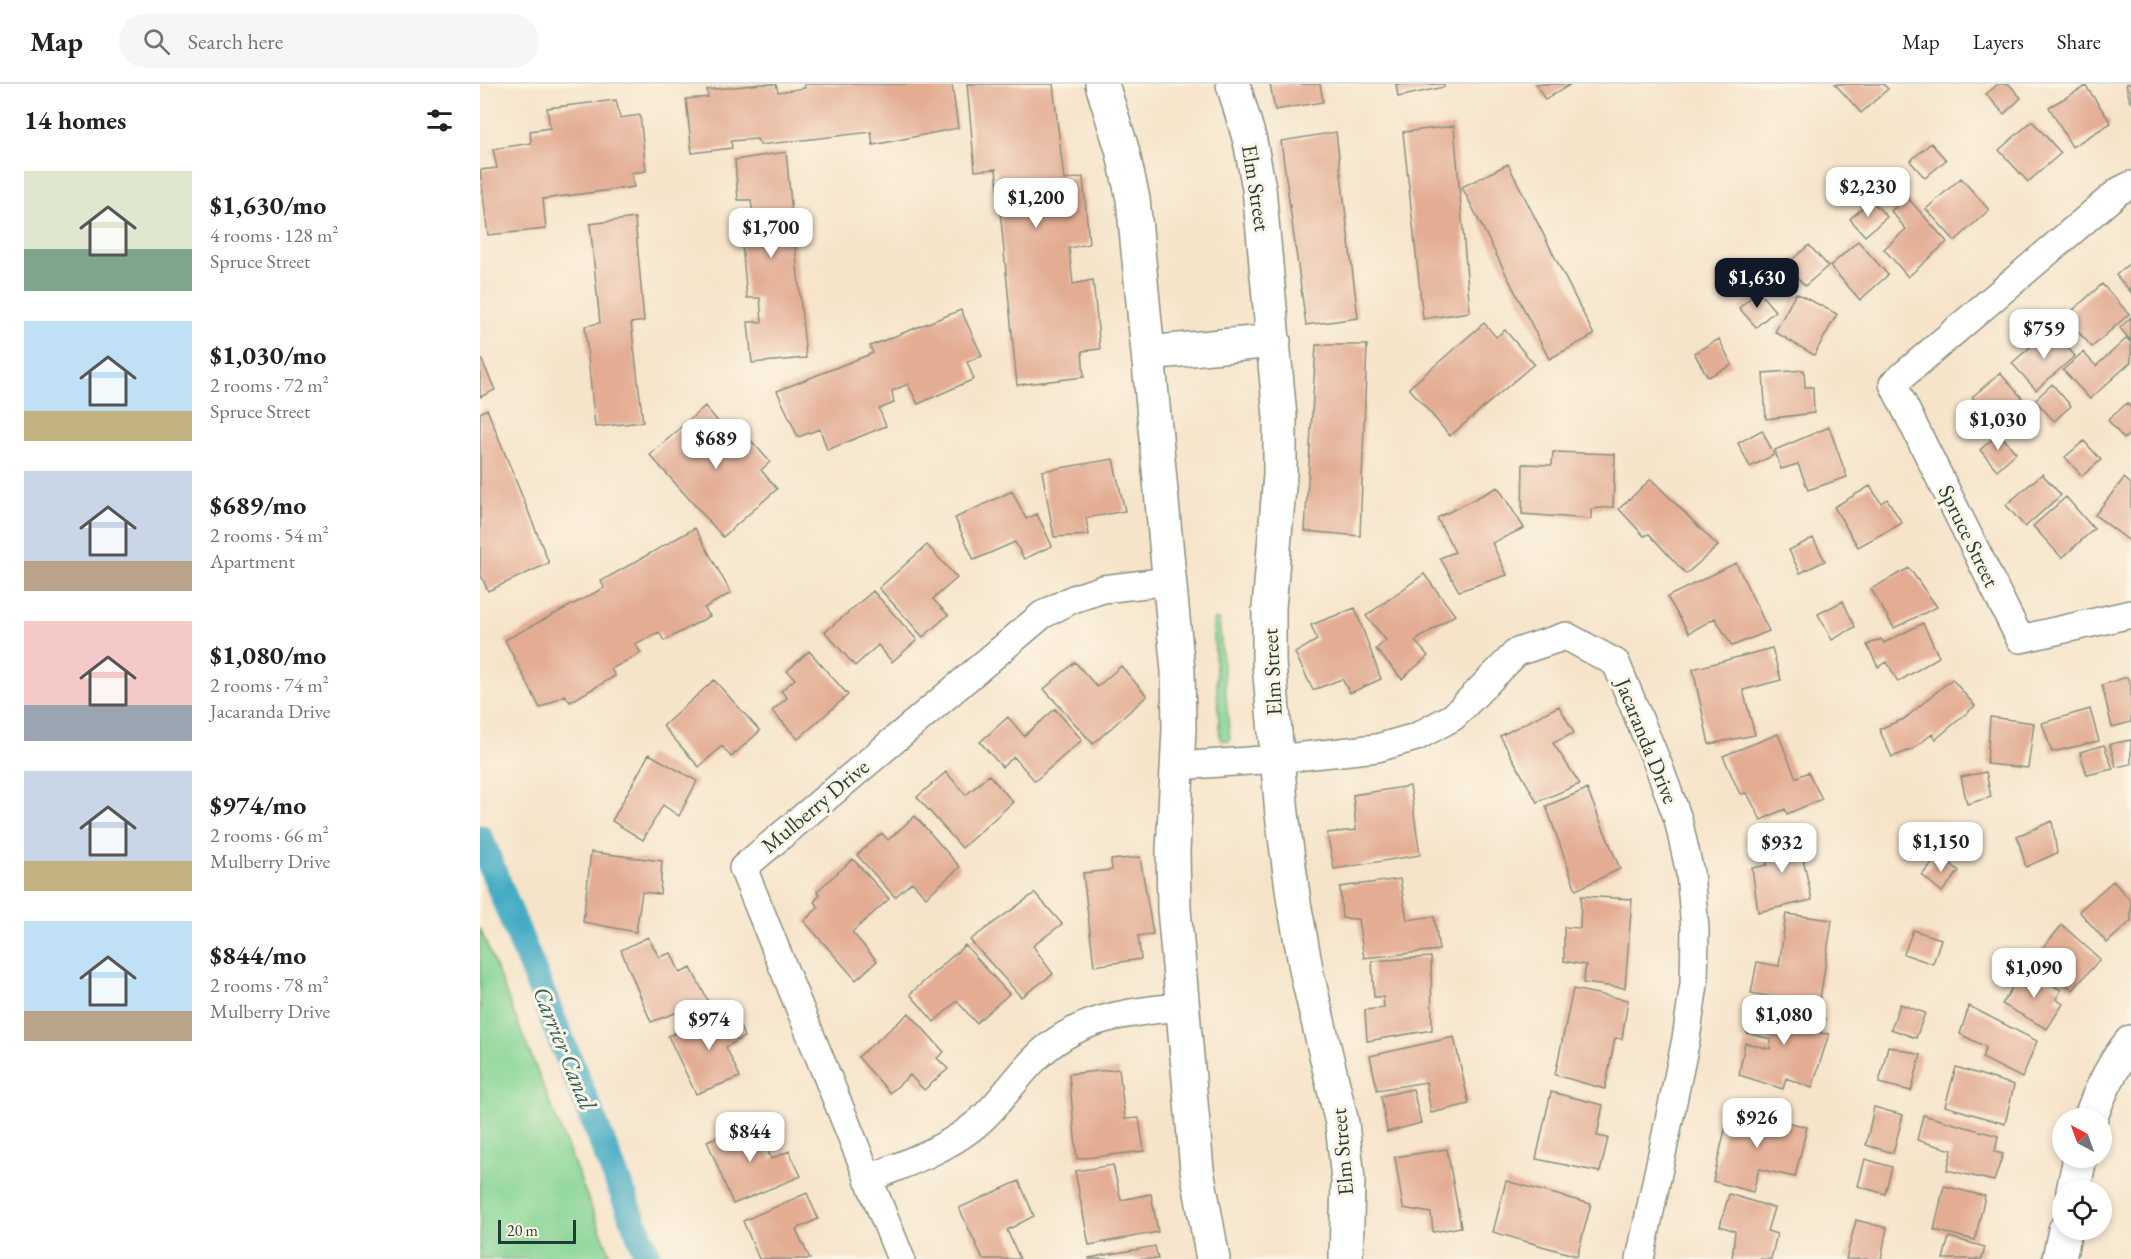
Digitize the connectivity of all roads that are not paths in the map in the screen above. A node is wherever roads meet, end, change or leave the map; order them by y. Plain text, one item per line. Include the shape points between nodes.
1 (1102, 84) edge
2 (1233, 84) edge
3 (2131, 185) edge
4 (1274, 341) junction
5 (1148, 353) junction
6 (1170, 581) junction
7 (2131, 614) edge
8 (1277, 759) junction
9 (1178, 766) junction
10 (1182, 1007) junction
11 (2131, 1042) edge
12 (2094, 1108) edge
13 (868, 1179) junction
14 (2063, 1240) edge
15 (901, 1259) edge
16 (1213, 1259) edge
17 (1346, 1259) edge
18 (1640, 1259) edge
19 (2059, 1259) edge

1 - 5 street via 1133,199
2 - 4 street, Elm Street via 1259,188
3 - 7 street, Spruce Street via 1893,384 2020,639
4 - 5 street
4 - 8 street, Elm Street via 1280,475 1269,608 1269,663
5 - 6 street
6 - 9 street via 1178,671
6 - 13 street, Mulberry Drive via 1103,589 1073,598 1042,615 743,868
8 - 9 street, Jacaranda Drive
8 - 17 street, Elm Street via 1294,903 1342,1124 1348,1180
8 - 18 street, Jacaranda Drive via 1377,748 1416,737 1453,717 1517,652 1566,636 1616,663 1678,819 1690,873 1695,928 1694,984 1686,1039
9 - 10 street via 1173,851
10 - 13 street via 1119,1014 1082,1026 1032,1062 972,1128 940,1149
10 - 16 street via 1197,1170
11 - 12 street via 2120,1055
13 - 15 street, Mulberry Drive
14 - 19 street

